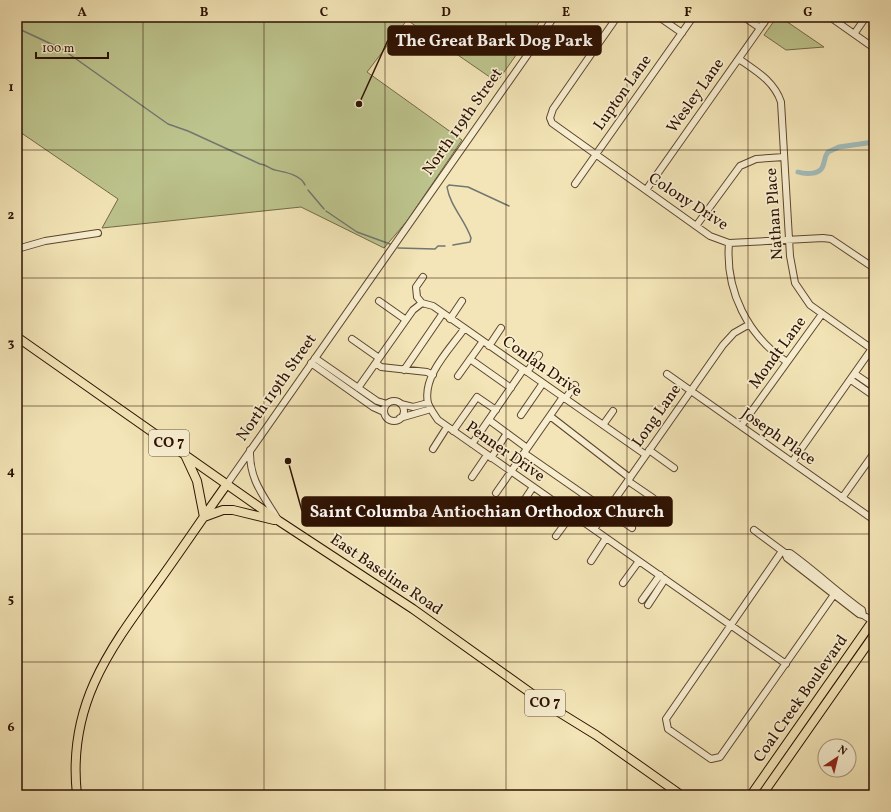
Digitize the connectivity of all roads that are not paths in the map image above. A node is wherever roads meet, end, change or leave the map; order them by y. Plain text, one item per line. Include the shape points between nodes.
1 (554, 17) edge
2 (617, 17) edge
3 (660, 17) edge
4 (693, 17) edge
5 (744, 17) edge
6 (755, 17) edge
7 (768, 17) edge
8 (830, 17) edge
9 (866, 17) edge
10 (762, 26) junction
11 (682, 33) junction
12 (854, 34) junction
13 (874, 48) edge
14 (739, 59) junction
15 (596, 155) junction
16 (784, 157) junction
17 (575, 184) dead end
18 (646, 190) junction
19 (696, 226) junction
20 (98, 233) dead end
21 (789, 240) junction
22 (729, 243) junction
23 (17, 249) edge
24 (874, 268) edge
25 (423, 277) dead end
26 (379, 301) dead end
27 (462, 301) dead end
28 (422, 303) junction
29 (443, 313) junction
30 (822, 314) junction
31 (450, 319) junction
32 (406, 320) junction
33 (748, 324) junction
34 (464, 328) junction
35 (501, 328) dead end
36 (17, 337) edge
37 (352, 339) dead end
38 (482, 341) junction
39 (489, 346) junction
40 (873, 348) edge
41 (539, 355) dead end
42 (315, 358) junction
43 (470, 359) junction
44 (377, 361) junction
45 (787, 362) junction
46 (311, 363) junction
47 (404, 370) junction
48 (525, 371) junction
49 (667, 374) dead end
50 (855, 374) junction
51 (433, 375) junction
52 (458, 376) dead end
53 (851, 380) junction
54 (543, 383) junction
55 (575, 385) dead end
56 (874, 387) edge
57 (358, 388) junction
58 (511, 388) junction
59 (691, 390) junction
60 (874, 396) edge
61 (564, 398) junction
62 (428, 403) junction
63 (387, 404) junction
64 (401, 404) junction
65 (430, 409) junction
66 (496, 410) junction
67 (613, 411) dead end
68 (384, 412) junction
69 (521, 415) dead end
70 (550, 416) junction
71 (400, 418) junction
72 (488, 420) junction
73 (603, 425) junction
74 (741, 426) junction
75 (447, 427) junction
76 (453, 431) junction
77 (507, 434) junction
78 (472, 444) junction
79 (433, 449) dead end
80 (250, 450) junction
81 (526, 450) junction
82 (647, 453) junction
83 (874, 453) edge
84 (185, 454) junction
85 (489, 456) junction
86 (792, 462) junction
87 (674, 468) dead end
88 (511, 472) junction
89 (472, 477) dead end
90 (629, 479) junction
91 (227, 484) junction
92 (534, 487) junction
93 (496, 493) dead end
94 (653, 498) dead end
95 (842, 498) junction
96 (519, 508) dead end
97 (607, 511) junction
98 (572, 514) junction
99 (204, 517) junction
100 (874, 520) edge
101 (279, 521) junction
102 (632, 528) dead end
103 (594, 529) junction
104 (754, 530) dead end
105 (556, 536) dead end
106 (606, 538) junction
107 (784, 552) junction
108 (591, 561) dead end
109 (639, 561) junction
110 (660, 575) junction
111 (666, 579) junction
112 (623, 583) dead end
113 (833, 596) junction
114 (642, 600) dead end
115 (648, 605) dead end
116 (863, 614) junction
117 (874, 621) edge
118 (731, 626) junction
119 (874, 635) edge
120 (786, 664) junction
121 (77, 795) edge
122 (681, 795) edge
123 (751, 795) edge
124 (762, 795) edge

1 - 42 street, North 119th Street
2 - 15 street, Colony Drive via 552,109 550,118 556,127
3 - 11 street
4 - 11 street, Lupton Lane
5 - 10 street
6 - 10 street
7 - 10 street, Wesley Lane
8 - 12 street
9 - 12 street
10 - 14 street, Wesley Lane
11 - 15 street, Lupton Lane
12 - 13 street
14 - 16 street, Nathan Place via 770,81 779,95
14 - 18 street, Wesley Lane
15 - 17 street, Lupton Lane
15 - 18 street, Colony Drive
16 - 19 street via 756,159 740,166
16 - 21 street, Nathan Place
18 - 19 street, Colony Drive
19 - 22 street, Colony Drive via 710,236
20 - 23 street via 45,241
21 - 22 street, Colony Drive
21 - 24 street, Colony Drive via 831,239
21 - 30 street, Nathan Place via 796,283 810,305
22 - 33 street via 733,286
25 - 28 street via 416,287 417,297
26 - 32 street
27 - 31 street
28 - 29 street, Conlan Drive
28 - 32 street
29 - 31 street, Conlan Drive
29 - 47 street
30 - 40 street, Nathan Place
30 - 45 street, Mondt Lane
31 - 34 street, Conlan Drive
32 - 44 street
33 - 45 street via 771,352
33 - 59 street, Long Lane via 734,333 723,345
34 - 38 street, Conlan Drive
34 - 51 street
35 - 39 street
36 - 84 main road, East Baseline Road / CO 7
37 - 44 street
38 - 39 street, Conlan Drive
38 - 43 street
39 - 48 street, Conlan Drive
40 - 50 street
41 - 48 street
42 - 46 street, North 119th Street
42 - 57 street
43 - 52 street
43 - 58 street
44 - 47 street via 381,367
44 - 57 street
45 - 74 street, Mondt Lane
46 - 68 street
46 - 80 street, North 119th Street
47 - 51 street
48 - 54 street, Conlan Drive
48 - 58 street
49 - 59 street, Joseph Place
50 - 53 street
50 - 56 street
51 - 62 street via 428,386
53 - 60 street
53 - 86 street
54 - 61 street, Conlan Drive
54 - 69 street
55 - 61 street
57 - 63 street via 377,401
58 - 66 street
59 - 74 street, Joseph Place
59 - 82 street, Long Lane
61 - 70 street
61 - 73 street, Conlan Drive
62 - 64 street via 413,407
62 - 65 street, Penner Drive
63 - 64 street via 395,401
63 - 68 street
64 - 71 street via 403,410
65 - 71 street
65 - 75 street, Penner Drive
66 - 72 street
66 - 76 street via 477,397
67 - 73 street
68 - 71 street via 392,420
70 - 81 street
70 - 90 street
72 - 77 street
72 - 78 street
73 - 82 street, Conlan Drive
74 - 86 street, Joseph Place
75 - 76 street, Penner Drive
75 - 79 street
76 - 78 street, Penner Drive
77 - 81 street
77 - 85 street
78 - 85 street, Penner Drive
80 - 91 street, North 119th Street
80 - 101 street via 251,469 258,489
81 - 88 street
81 - 97 street
82 - 87 street, Conlan Drive
82 - 90 street, Long Lane
83 - 95 street
84 - 91 main road, East Baseline Road / CO 7
84 - 99 main road via 197,481
85 - 88 street, Penner Drive
85 - 89 street
86 - 95 street, Joseph Place
88 - 92 street, Penner Drive
88 - 93 street
90 - 94 street
90 - 97 street, Long Lane
91 - 99 main road, North 119th Street
91 - 101 main road, East Baseline Road / CO 7
92 - 96 street
92 - 98 street, Penner Drive
95 - 100 street, Joseph Place
97 - 102 street
97 - 103 street, Long Lane
98 - 103 street, Penner Drive
98 - 105 street
99 - 101 main road via 223,510 233,510
99 - 121 main road, North 119th Street via 120,636 96,677 87,697 77,741
101 - 122 main road, East Baseline Road / CO 7 via 402,601 549,706 596,735
103 - 106 street, Penner Drive
104 - 107 street
106 - 108 street
106 - 109 street, Penner Drive
107 - 113 street via 787,558
107 - 116 street via 790,553 817,573 862,610
107 - 118 street
109 - 110 street, Penner Drive
109 - 112 street
110 - 111 street, Penner Drive
110 - 114 street
111 - 115 street
111 - 118 street, Penner Drive
113 - 116 street via 859,614
113 - 120 street
116 - 117 street
117 - 123 main road, Coal Creek Boulevard
118 - 120 street, Penner Drive
118 - 120 street via 666,719 668,729 711,759 720,757
119 - 124 main road, Coal Creek Boulevard

